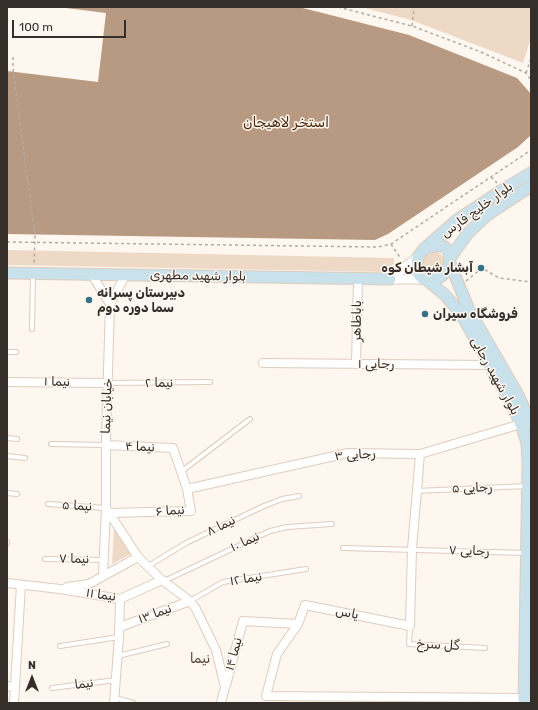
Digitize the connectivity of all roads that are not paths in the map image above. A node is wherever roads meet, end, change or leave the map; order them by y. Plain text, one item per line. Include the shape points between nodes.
1 (531, 173) edge
2 (531, 186) edge
3 (421, 253) junction
4 (450, 260) junction
5 (7, 273) edge
6 (33, 274) junction
7 (92, 275) junction
8 (125, 276) junction
9 (358, 278) junction
10 (390, 279) junction
11 (426, 279) junction
12 (110, 304) junction
13 (32, 329) dead end
14 (7, 352) edge
15 (16, 352) dead end
16 (263, 363) dead end
17 (356, 364) junction
18 (490, 365) junction
19 (7, 382) edge
20 (210, 382) dead end
21 (107, 383) junction
22 (250, 419) dead end
23 (526, 424) edge
24 (7, 438) edge
25 (17, 439) dead end
26 (51, 444) dead end
27 (106, 445) junction
28 (173, 448) joint
29 (420, 454) junction
30 (7, 456) edge
31 (25, 458) dead end
32 (182, 471) junction
33 (527, 486) junction
34 (187, 489) junction
35 (416, 491) junction
36 (7, 493) edge
37 (17, 494) dead end
38 (299, 496) dead end
39 (48, 504) dead end
40 (107, 511) junction
41 (332, 524) dead end
42 (529, 532) edge
43 (343, 548) dead end
44 (412, 549) junction
45 (526, 553) junction
46 (138, 557) junction
47 (45, 559) dead end
48 (104, 560) junction
49 (148, 566) junction
50 (306, 570) dead end
51 (103, 576) junction
52 (163, 580) junction
53 (7, 583) edge
54 (21, 585) junction
55 (60, 589) junction
56 (120, 599) junction
57 (190, 601) junction
58 (298, 624) junction
59 (410, 626) junction
60 (120, 627) junction
61 (119, 637) junction
62 (167, 644) dead end
63 (60, 646) dead end
64 (485, 648) dead end
65 (118, 656) junction
66 (116, 680) junction
67 (11, 687) edge
68 (225, 687) junction
69 (52, 688) dead end
70 (114, 700) edge
71 (527, 700) edge
72 (14, 703) edge
73 (133, 703) edge
74 (221, 703) edge

1 - 3 main road, بلوار خلیج فارس via 457,220
2 - 4 main road, بلوار خلیج فارس via 487,215 468,233
3 - 4 main road via 429,247 440,245 449,252
3 - 10 street
3 - 11 main road via 418,273
4 - 11 main road via 442,276 433,280
4 - 23 main road, بلوار شهید رجایی via 469,310 518,395
5 - 6 main road, بلوار شهید مطهری
6 - 7 main road, بلوار شهید مطهری
6 - 13 lane
7 - 8 main road, بلوار شهید مطهری
7 - 12 street
8 - 9 main road, بلوار شهید مطهری
8 - 12 street, خیابان نیما
9 - 10 main road, بلوار شهید مطهری
9 - 17 street, باباطاهر
10 - 11 street
11 - 18 main road, بلوار شهید رجایی via 445,295 460,314
12 - 21 street, خیابان نیما
14 - 15 lane
16 - 17 street, رجایی ۱
17 - 18 street, رجایی ۱
18 - 23 main road, بلوار شهید رجایی
19 - 21 street, نیما ۱
20 - 21 lane, نیما ۲
21 - 27 street, خیابان نیما
22 - 32 lane
23 - 29 street, رجایی ۳
23 - 33 main road, بلوار شهید رجایی
24 - 25 lane
26 - 27 lane
27 - 28 street, نیما ۴
27 - 40 street, خیابان نیما
28 - 32 street, نیما ۶
29 - 34 street, رجایی ۳ via 348,453
29 - 35 street
30 - 31 lane
32 - 34 street, نیما ۶
33 - 35 lane, رجایی ۵
33 - 42 main road, بلوار شهید رجایی
34 - 40 street, نیما ۶ via 191,511
35 - 44 street
36 - 37 lane
38 - 49 lane, نیما ۸ via 264,506 188,542
39 - 40 lane, نیما ۵
40 - 46 street
40 - 48 street, خیابان نیما
41 - 52 lane, نیما ۱۰ via 287,527 270,531
42 - 45 main road, بلوار شهید رجایی
43 - 44 lane, رجایی ۷
44 - 45 lane, رجایی ۷
44 - 59 street
45 - 71 main road, بلوار شهید رجایی
46 - 49 street
46 - 51 street
47 - 48 lane, نیما ۷
48 - 51 street, خیابان نیما
49 - 52 street
50 - 57 lane, نیما ۱۲ via 223,582
51 - 55 street via 89,584
52 - 56 street, نیما ۱۱
52 - 57 street
53 - 54 street
54 - 55 street
54 - 67 street
55 - 56 street, نیما ۱۱
56 - 60 street
57 - 60 street, نیما ۱۳
57 - 68 street via 216,650
58 - 59 street, یاس via 305,604
58 - 68 street, نیما ۱۴ via 243,621
58 - 71 street via 277,654 266,696
59 - 64 lane, گل سرخ via 409,644
60 - 61 street
61 - 63 lane
61 - 65 street
62 - 65 lane
65 - 66 street
66 - 69 lane, نیما
66 - 70 street
67 - 72 street
68 - 74 street
70 - 73 lane

